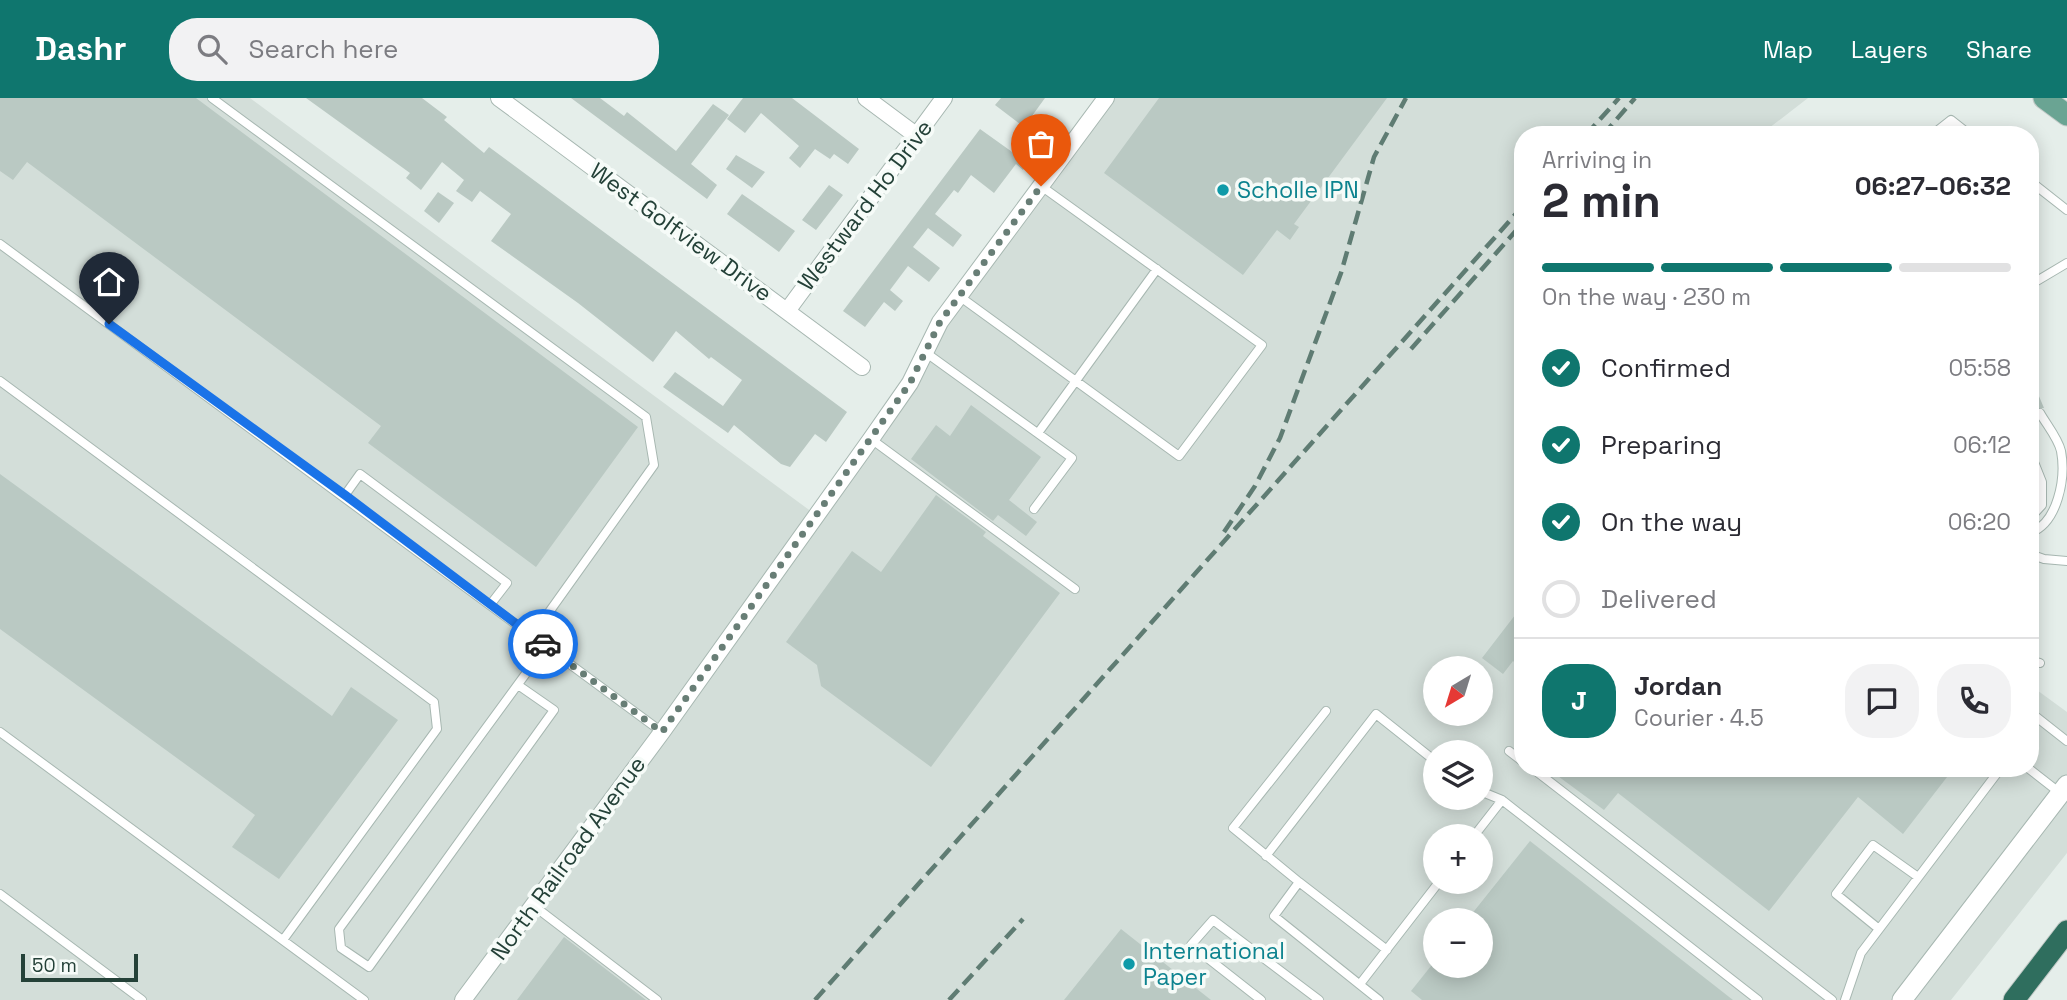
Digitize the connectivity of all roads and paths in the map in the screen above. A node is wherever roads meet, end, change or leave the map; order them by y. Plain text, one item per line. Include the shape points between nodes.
1 (212, 98) edge
2 (499, 98) edge
3 (866, 98) edge
4 (944, 98) edge
5 (1106, 98) edge
6 (2044, 98) edge
7 (2067, 115) edge
8 (1943, 126) edge
9 (1959, 126) edge
10 (917, 136) junction
11 (1041, 186) junction
12 (2039, 188) edge
13 (2067, 210) edge
14 (0, 244) edge
15 (2067, 263) edge
16 (1157, 269) junction
17 (2039, 280) edge
18 (959, 296) junction
19 (786, 311) junction
20 (925, 352) junction
21 (862, 367) dead end
22 (1075, 380) junction
23 (0, 381) edge
24 (2040, 413) dead end
25 (1038, 433) junction
26 (871, 439) junction
27 (2039, 474) edge
28 (345, 495) junction
29 (2039, 508) edge
30 (1034, 509) dead end
31 (2039, 530) edge
32 (2039, 557) edge
33 (2067, 561) edge
34 (1075, 589) dead end
35 (490, 605) junction
36 (532, 636) junction
37 (546, 646) junction
38 (517, 685) junction
39 (1326, 711) dead end
40 (2039, 719) edge
41 (0, 732) edge
42 (662, 732) junction
43 (2067, 741) edge
44 (1423, 751) edge
45 (1509, 751) dead end
46 (1514, 755) edge
47 (2039, 774) edge
48 (1544, 777) edge
49 (1994, 777) edge
50 (2064, 789) edge
51 (1493, 796) edge
52 (1502, 800) junction
53 (1483, 824) edge
54 (1266, 856) junction
55 (1918, 877) junction
56 (1299, 882) junction
57 (0, 894) edge
58 (1430, 894) edge
59 (534, 906) junction
60 (1879, 929) junction
61 (2067, 931) edge
62 (283, 940) junction
63 (1387, 950) junction
64 (1360, 985) junction
65 (142, 1000) edge
66 (364, 1000) edge
67 (463, 1000) edge
68 (657, 1000) edge
69 (1261, 1000) edge
70 (1319, 1000) edge
71 (1379, 1000) edge
72 (1758, 1000) edge
73 (1832, 1000) edge
74 (1845, 1000) edge
75 (1902, 1000) edge
76 (2014, 1000) edge

1 - 36 lane via 646,417 654,465
2 - 19 street, West Golfview Drive
3 - 10 street
4 - 10 street, Westward Ho Drive
5 - 11 street, North Railroad Avenue
6 - 7 main road
8 - 9 lane via 1951,120
10 - 19 street, Westward Ho Drive
11 - 16 lane
11 - 18 street, North Railroad Avenue
12 - 13 lane
14 - 28 lane
15 - 17 lane
16 - 22 lane
16 - 22 lane via 1262,345 1179,456
18 - 20 street, North Railroad Avenue
18 - 22 lane
19 - 21 street, West Golfview Drive
20 - 25 lane
20 - 26 street, North Railroad Avenue via 910,383
22 - 25 lane
23 - 62 lane via 434,702 437,729
24 - 31 lane via 2060,448 2063,471 2057,501
25 - 30 lane via 1072,458
26 - 34 lane
26 - 42 street, North Railroad Avenue
27 - 29 lane
28 - 35 lane
28 - 35 lane via 359,474 507,583
32 - 33 lane
35 - 36 lane
36 - 37 lane
37 - 38 lane
37 - 42 lane
38 - 38 lane via 339,929 341,948 369,967 554,710
39 - 54 lane via 1233,828
40 - 43 lane
41 - 62 lane
42 - 59 street, North Railroad Avenue
44 - 54 lane via 1376,714
45 - 46 lane
47 - 50 lane
48 - 73 lane
49 - 55 lane
50 - 75 street
51 - 52 lane
52 - 53 lane
52 - 72 lane
54 - 56 lane
55 - 60 lane
55 - 60 lane via 1873,845 1836,894
56 - 63 lane
56 - 64 lane via 1274,916
57 - 65 lane
58 - 63 lane
59 - 67 street, North Railroad Avenue
59 - 68 lane
60 - 74 lane via 1861,953
61 - 76 highway
62 - 66 lane
63 - 64 lane
64 - 71 lane
69 - 70 lane via 1191,945 1213,920

